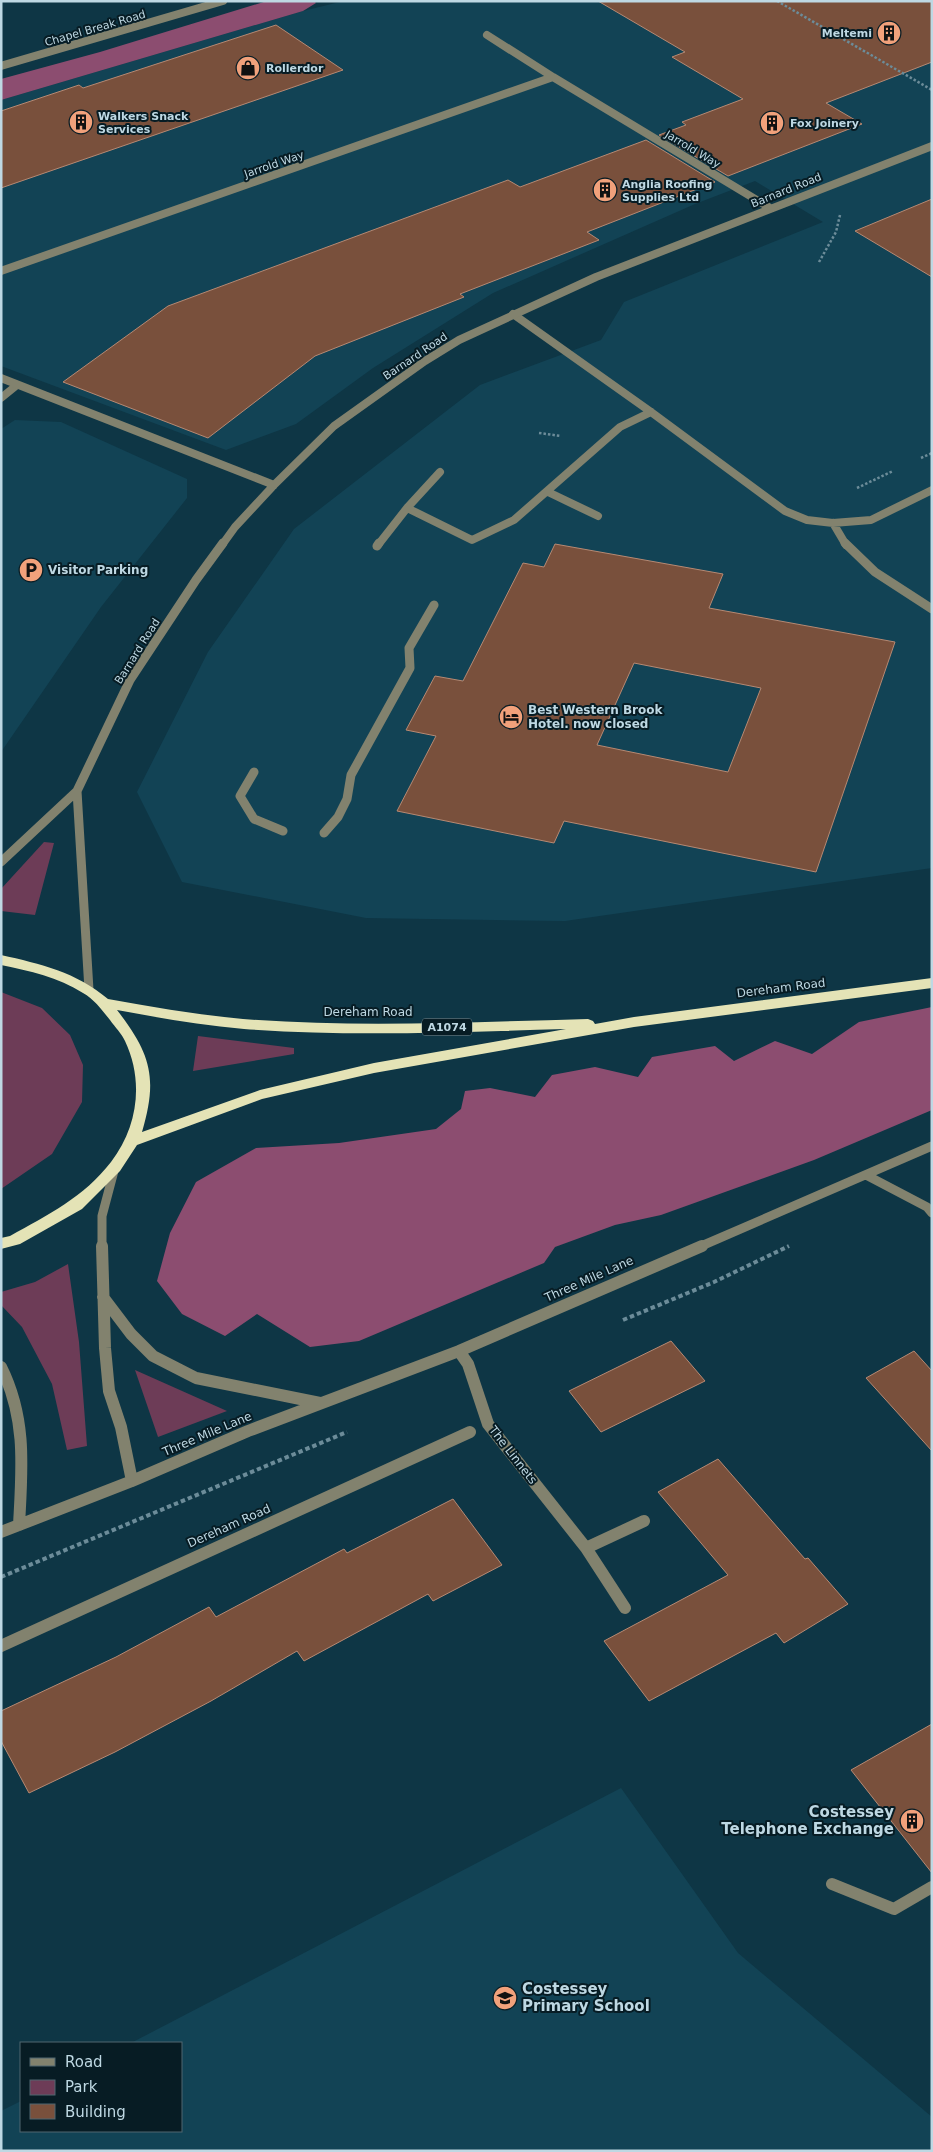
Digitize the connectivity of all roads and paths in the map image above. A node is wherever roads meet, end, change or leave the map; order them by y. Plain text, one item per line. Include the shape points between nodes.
1 (223, 1) edge
2 (777, 1) edge
3 (487, 34) dead end
4 (1, 66) edge
5 (553, 77) junction
6 (932, 90) edge
7 (932, 146) edge
8 (770, 208) junction
9 (836, 232) dead end
10 (819, 262) dead end
11 (1, 271) edge
12 (513, 314) junction
13 (1, 378) edge
14 (17, 385) junction
15 (1, 398) edge
16 (651, 412) junction
17 (932, 454) edge
18 (914, 462) dead end
19 (896, 470) dead end
20 (440, 472) dead end
21 (274, 485) junction
22 (932, 490) edge
23 (850, 491) dead end
24 (548, 492) junction
25 (407, 508) junction
26 (598, 516) dead end
27 (833, 523) junction
28 (377, 546) dead end
29 (434, 605) dead end
30 (932, 609) edge
31 (254, 772) dead end
32 (77, 791) junction
33 (284, 831) dead end
34 (324, 833) dead end
35 (1, 862) edge
36 (1, 960) edge
37 (932, 983) edge
38 (89, 990) junction
39 (104, 1003) junction
40 (634, 1022) junction
41 (132, 1141) junction
42 (932, 1146) edge
43 (115, 1167) junction
44 (866, 1175) junction
45 (932, 1212) edge
46 (1, 1244) edge
47 (103, 1297) junction
48 (459, 1351) junction
49 (1, 1367) edge
50 (321, 1403) junction
51 (470, 1432) dead end
52 (132, 1481) junction
53 (644, 1521) dead end
54 (19, 1525) junction
55 (1, 1532) edge
56 (586, 1548) junction
57 (625, 1608) dead end
58 (1, 1646) edge
59 (832, 1884) dead end
60 (932, 1887) edge

1 - 4 street, Chapel Break Road
2 - 6 path
3 - 5 street, Jarrold Way
5 - 8 street, Jarrold Way
5 - 11 street, Jarrold Way
7 - 8 street, Barnard Road
8 - 12 street, Barnard Road via 596,277
9 - 10 path
12 - 16 street
12 - 21 street, Barnard Road via 459,340 374,397 334,426
13 - 14 street
14 - 15 street
14 - 21 street
16 - 24 street via 620,427
16 - 27 street via 785,511 807,520
17 - 18 path
19 - 23 path
20 - 25 street
21 - 32 street, Barnard Road via 235,528 196,580 130,680
22 - 27 street via 871,520
24 - 25 street via 514,520 472,540
24 - 26 street
25 - 28 street
27 - 30 street via 837,535 853,552
29 - 34 street via 408,648 410,668 350,776 347,800
31 - 33 street via 240,796 254,819
32 - 35 street, Barnard Road
32 - 38 street, Barnard Road
36 - 38 highway via 50,971
37 - 40 highway, Dereham Road / A1074
38 - 39 highway
39 - 40 highway, Dereham Road / A1074 via 173,1016 279,1026 364,1029
39 - 41 highway via 131,1038 143,1071 143,1104
40 - 41 highway, Dereham Road / A1074 via 355,1072 260,1095
41 - 43 highway
42 - 44 street, Three Mile Lane
43 - 46 highway via 77,1205 15,1240
43 - 47 street via 102,1216
44 - 45 street
44 - 48 street, Three Mile Lane
47 - 50 street via 130,1334 153,1356 196,1378
47 - 52 street via 109,1391 122,1427
48 - 50 street, Three Mile Lane
48 - 56 street, The Linnets via 468,1364 488,1424
49 - 54 street via 18,1411 23,1450
50 - 52 street, Three Mile Lane
51 - 58 street, Dereham Road
52 - 54 street
53 - 56 street
54 - 55 street
56 - 57 street, The Linnets
59 - 60 street via 894,1909

